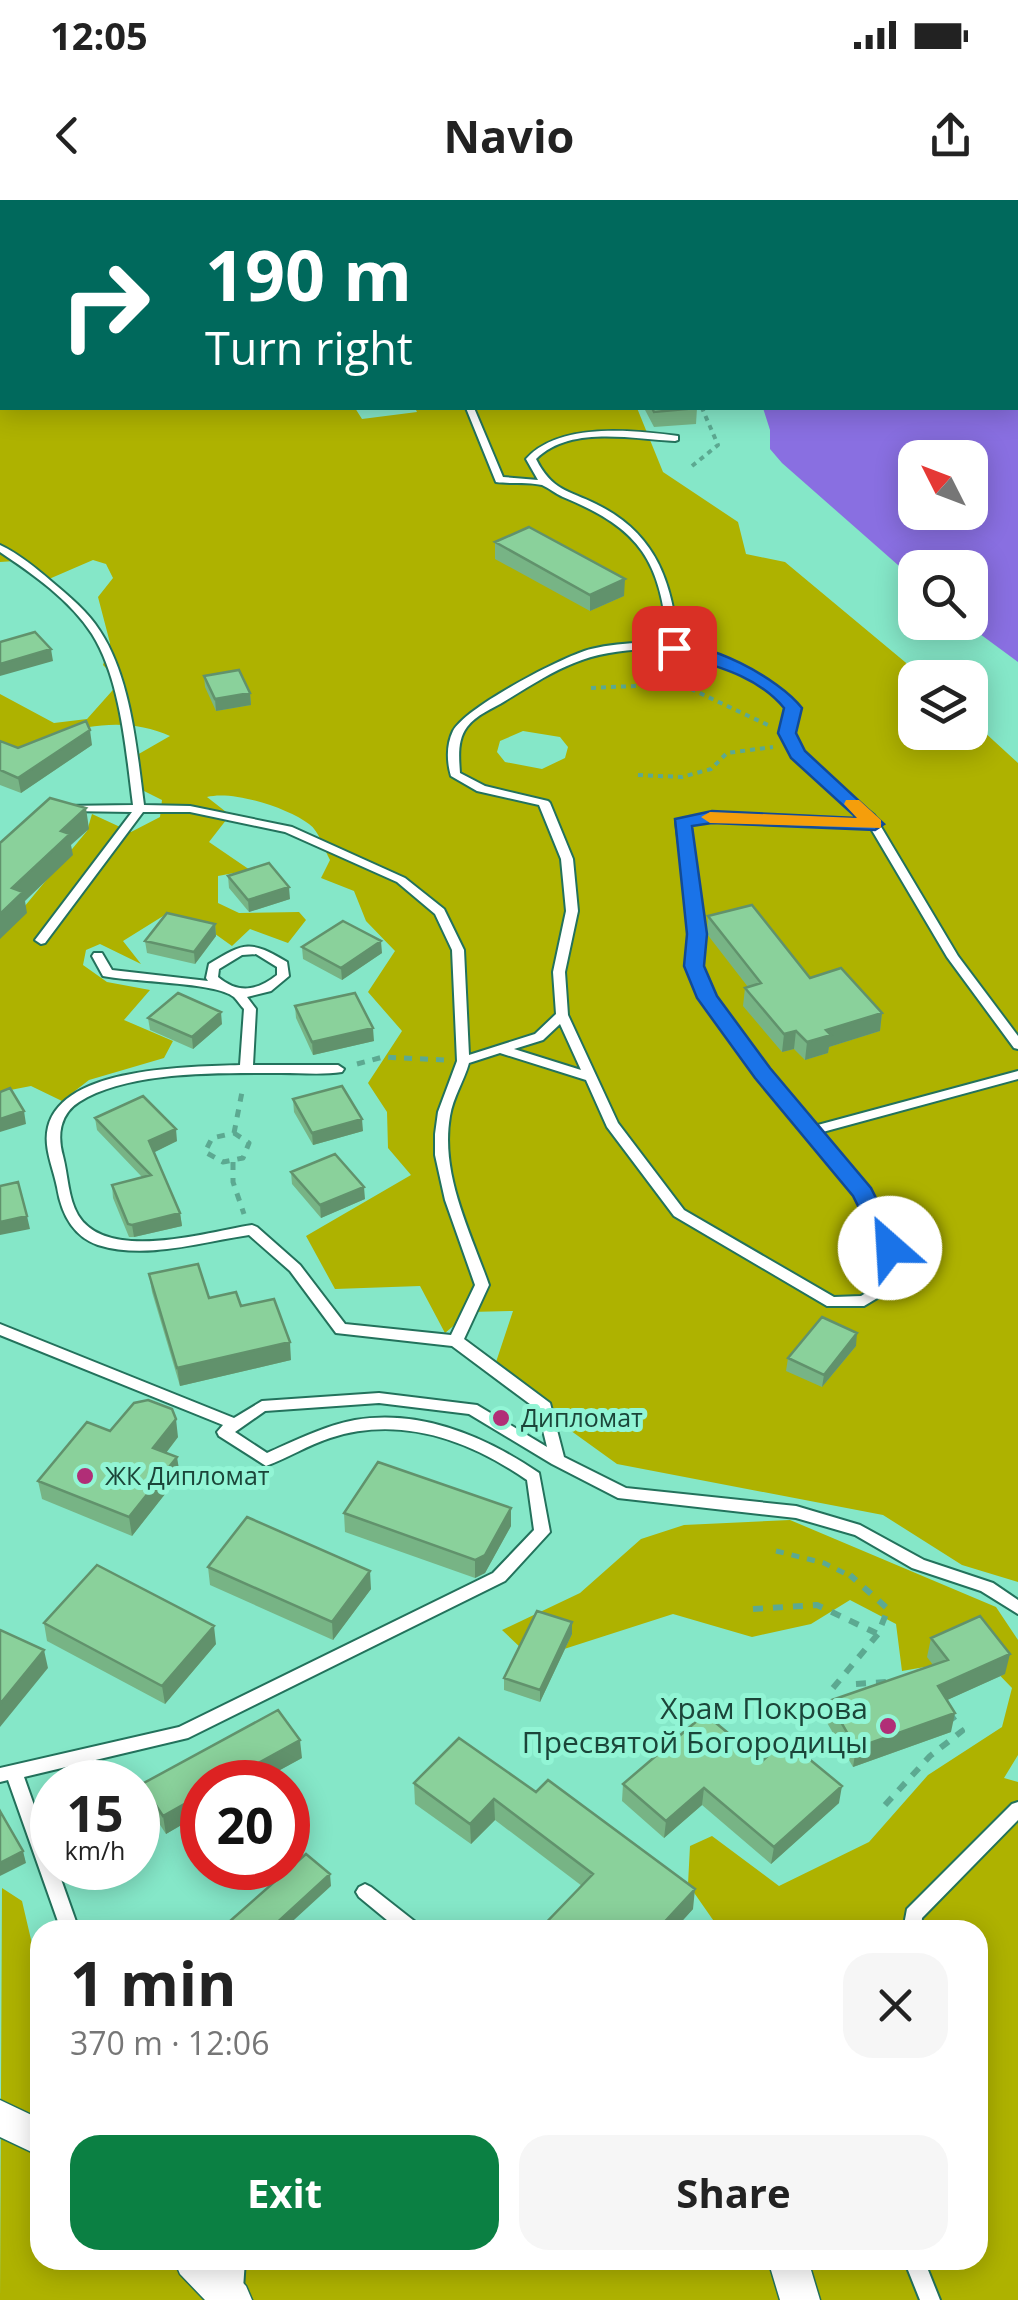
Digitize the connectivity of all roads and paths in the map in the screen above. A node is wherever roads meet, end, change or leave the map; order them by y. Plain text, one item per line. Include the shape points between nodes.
1 (471, 410) edge
2 (703, 410) edge
3 (674, 438) dead end
4 (692, 466) dead end
5 (542, 482) junction
6 (0, 548) edge
7 (674, 648) junction
8 (591, 688) dead end
9 (787, 733) junction
10 (796, 746) junction
11 (638, 775) dead end
12 (61, 808) edge
13 (139, 810) junction
14 (875, 824) junction
15 (41, 940) dead end
16 (98, 956) dead end
17 (221, 988) junction
18 (237, 994) junction
19 (562, 1015) junction
20 (1018, 1045) edge
21 (502, 1050) junction
22 (463, 1061) junction
23 (338, 1069) joint
24 (246, 1071) junction
25 (1018, 1075) edge
26 (591, 1077) junction
27 (810, 1131) junction
28 (234, 1133) junction
29 (232, 1162) junction
30 (252, 1230) junction
31 (0, 1330) edge
32 (456, 1341) junction
33 (235, 1424) junction
34 (557, 1460) junction
35 (776, 1551) dead end
36 (753, 1608) dead end
37 (1018, 1608) edge
38 (878, 1634) junction
39 (890, 1682) edge
40 (856, 1684) dead end
41 (832, 1688) dead end
42 (944, 1705) edge
43 (7, 1773) edge
44 (885, 1805) dead end
45 (1018, 1810) edge
46 (364, 1892) dead end
47 (66, 1920) edge
48 (399, 1920) edge
49 (913, 1920) edge
50 (0, 2118) edge
51 (30, 2133) edge
52 (204, 2270) edge
53 (234, 2270) edge
54 (918, 2270) edge
55 (232, 2300) edge
56 (930, 2300) edge

1 - 5 lane via 500,480
2 - 4 path via 718,445
3 - 5 lane via 551,440 532,460
5 - 7 lane via 622,523 649,554 670,597
6 - 13 lane via 63,597 102,639 132,749
7 - 9 lane via 750,672 777,688 793,708
7 - 19 lane via 598,650 551,667 463,720 451,744 455,774 481,790 544,804 567,859 572,911 560,972
8 - 9 path via 691,689
9 - 10 lane
10 - 11 path via 727,753 711,769 682,777
10 - 14 lane via 822,780
12 - 13 lane
13 - 15 lane
13 - 22 lane via 190,809 288,830 400,880 440,912 458,950
14 - 20 lane via 953,956
14 - 27 lane via 712,817 682,822 697,934 694,966 708,998
16 - 17 lane via 107,973 135,980 189,978
17 - 18 lane
17 - 18 lane via 213,967 239,950 258,950 283,965 273,986
18 - 24 lane via 250,1008
19 - 21 lane via 539,1036
19 - 26 lane
21 - 22 lane
21 - 26 lane
22 - 23 path via 383,1058
22 - 32 lane via 444,1109 440,1157 482,1286
23 - 24 lane
24 - 28 path
24 - 30 lane via 119,1081 75,1098 56,1117 52,1144 70,1214 94,1240 131,1249
25 - 27 lane
26 - 27 lane via 612,1124 679,1213 832,1302 864,1301 884,1288 890,1248 863,1193
28 - 29 path via 244,1136 249,1151
28 - 29 path via 212,1138 205,1152
29 - 30 path
30 - 32 lane via 295,1268 341,1330
31 - 33 lane
32 - 34 lane via 545,1407
33 - 34 lane via 262,1406 379,1398 472,1409
33 - 43 lane via 224,1432 266,1460 333,1430 416,1422 506,1457 534,1477 542,1532 500,1577 182,1733
34 - 37 lane via 623,1494 796,1512 860,1531 918,1564 987,1587
35 - 38 path via 825,1561 872,1587 888,1609
36 - 38 path via 817,1604
38 - 41 path
39 - 40 path
42 - 44 path via 962,1732
43 - 47 lane
45 - 49 lane
46 - 48 lane
50 - 51 street
52 - 55 street
53 - 55 lane
54 - 56 lane

